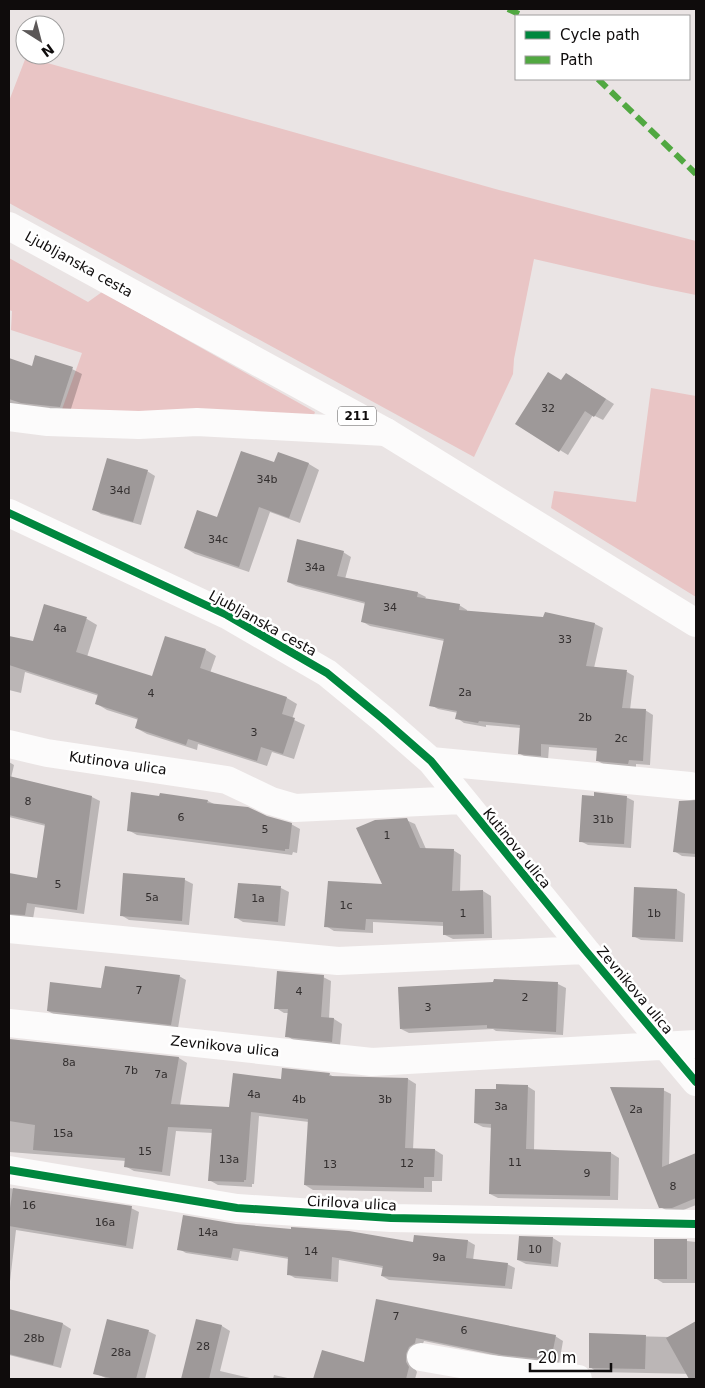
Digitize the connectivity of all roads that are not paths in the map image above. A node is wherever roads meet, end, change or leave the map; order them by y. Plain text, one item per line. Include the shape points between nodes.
1 (9, 226) edge
2 (9, 417) edge
3 (386, 432) junction
4 (9, 513) edge
5 (696, 623) edge
6 (9, 744) edge
7 (430, 761) junction
8 (690, 786) dead end
9 (462, 800) junction
10 (9, 929) edge
11 (585, 950) junction
12 (9, 1023) edge
13 (696, 1044) edge
14 (667, 1047) junction
15 (696, 1082) edge
16 (9, 1170) edge
17 (696, 1224) edge
18 (421, 1357) dead end
19 (488, 1374) edge
20 (578, 1379) edge

1 - 3 street, Ljubljanska cesta / 211
2 - 3 street, Ljubljanska cesta via 57,422 139,425 197,422
3 - 5 street, Ljubljanska cesta / 211
4 - 7 street, Ljubljanska cesta via 227,615 327,673
6 - 9 street, Kutinova ulica via 47,753 227,780 271,801 295,808
7 - 8 street
7 - 9 street, Kutinova ulica
9 - 11 street, Kutinova ulica
10 - 11 street, Zevnikova ulica via 338,961
11 - 14 street, Zevnikova ulica
12 - 14 street, Zevnikova ulica via 372,1062
13 - 14 street
14 - 15 street
16 - 17 street, Cirilova ulica via 237,1208 391,1218
18 - 19 street
19 - 20 street

